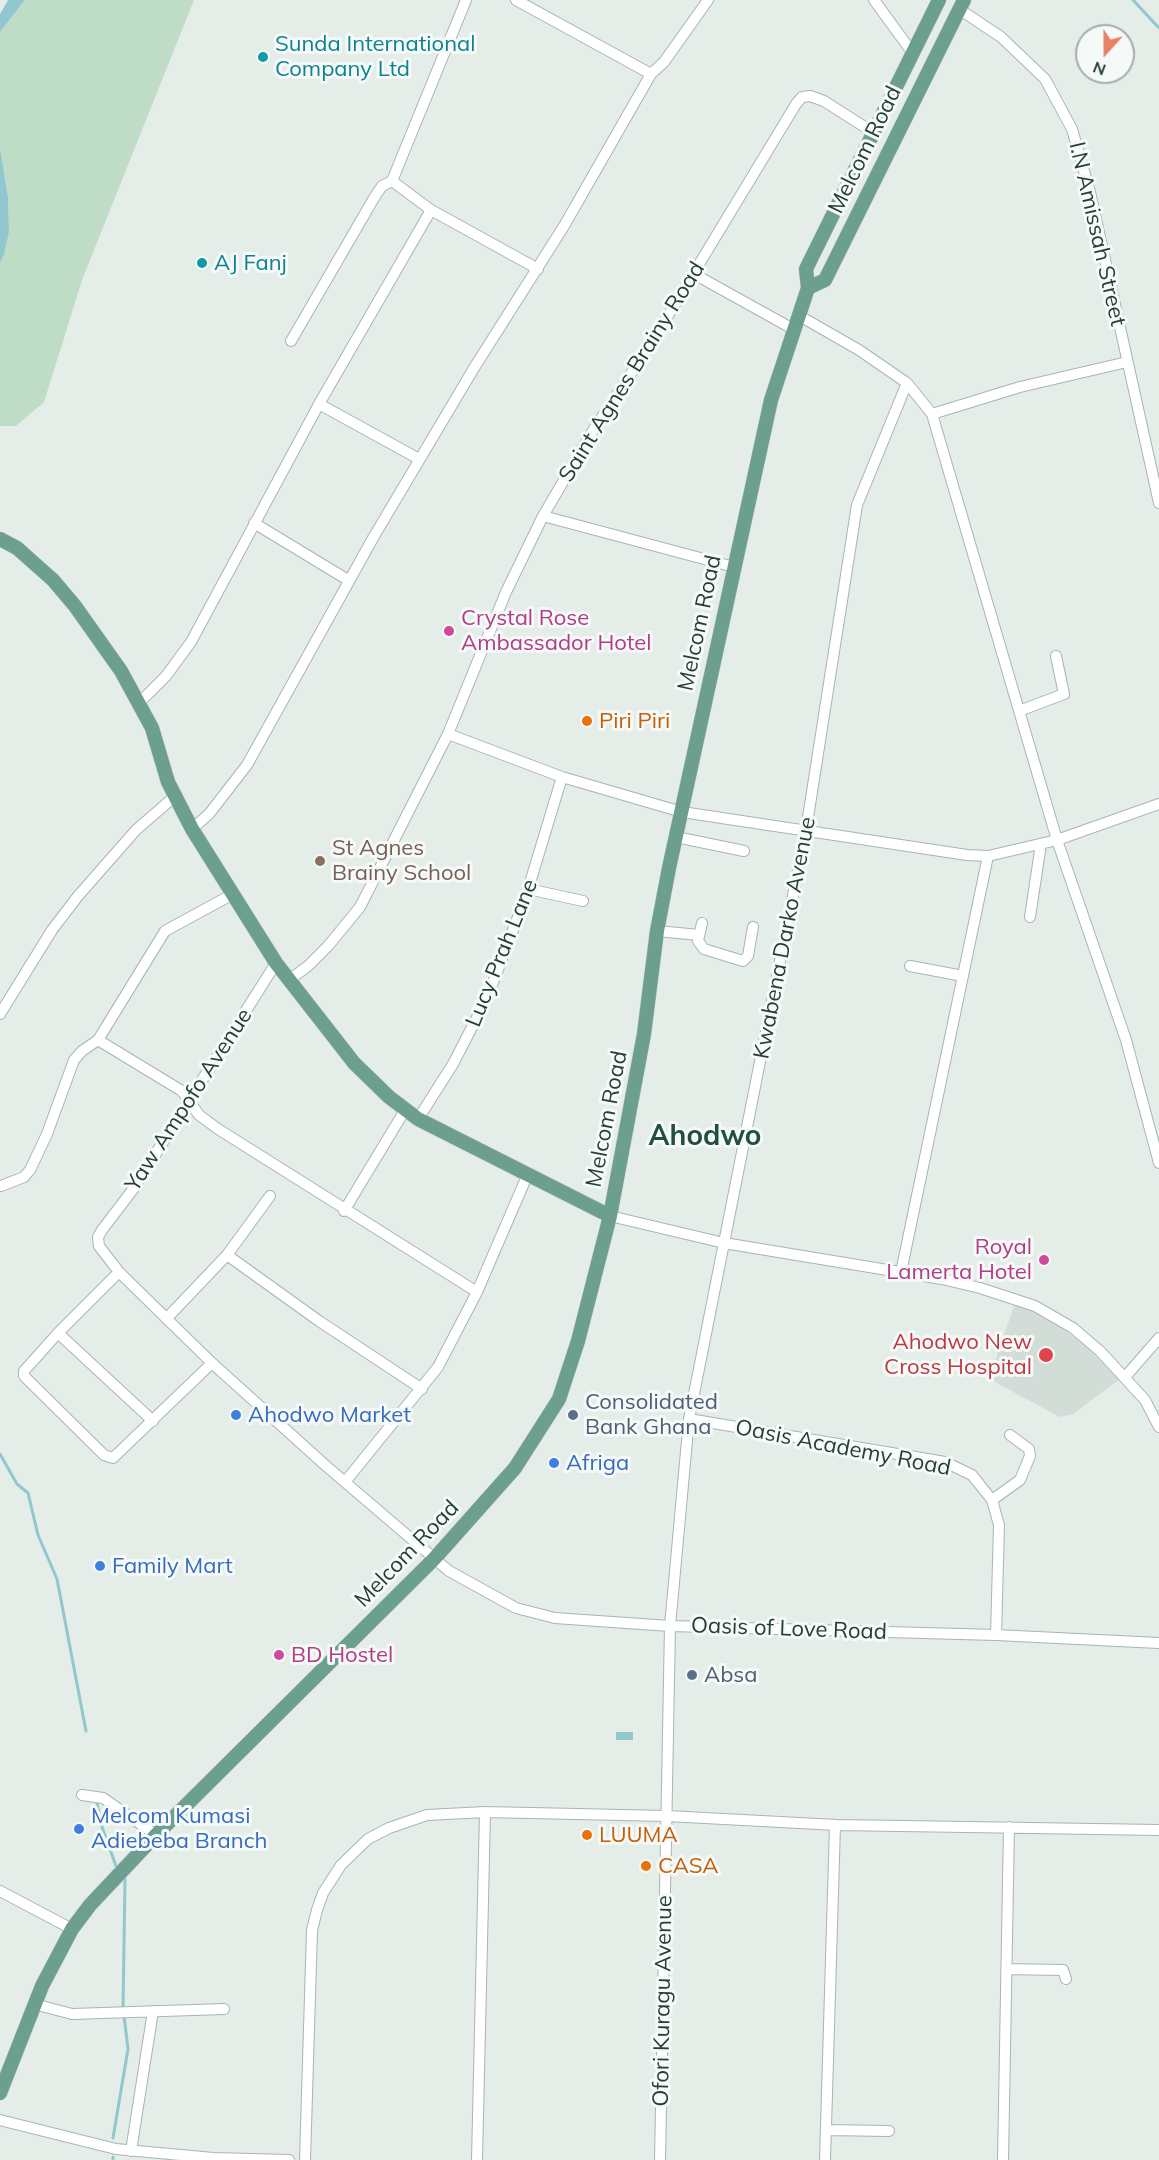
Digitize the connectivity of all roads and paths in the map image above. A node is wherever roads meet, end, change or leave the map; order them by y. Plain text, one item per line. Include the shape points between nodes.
1 (466, 0) edge
2 (516, 0) edge
3 (708, 0) edge
4 (874, 0) edge
5 (939, 0) edge
6 (962, 4) edge
7 (912, 52) junction
8 (928, 69) junction
9 (651, 74) junction
10 (874, 133) junction
11 (392, 181) junction
12 (431, 210) junction
13 (538, 269) junction
14 (694, 274) junction
15 (808, 288) junction
16 (795, 322) junction
17 (291, 341) dead end
18 (1127, 362) junction
19 (907, 383) junction
20 (319, 404) junction
21 (932, 414) junction
22 (419, 459) junction
23 (1159, 503) edge
24 (543, 516) junction
25 (254, 523) junction
26 (0, 539) edge
27 (734, 567) junction
28 (348, 580) junction
29 (1056, 656) dead end
30 (139, 703) junction
31 (1019, 711) junction
32 (448, 734) junction
33 (562, 777) junction
34 (174, 797) junction
35 (1159, 804) edge
36 (682, 812) junction
37 (192, 828) junction
38 (806, 830) junction
39 (676, 837) junction
40 (1057, 840) junction
41 (1041, 844) junction
42 (744, 850) dead end
43 (988, 856) junction
44 (528, 890) junction
45 (234, 894) junction
46 (583, 901) dead end
47 (1030, 917) dead end
48 (702, 922) dead end
49 (753, 927) dead end
50 (657, 931) junction
51 (699, 935) junction
52 (276, 963) junction
53 (910, 966) dead end
54 (963, 976) junction
55 (289, 980) junction
56 (0, 1014) edge
57 (98, 1040) junction
58 (189, 1099) junction
59 (405, 1110) junction
60 (418, 1119) junction
61 (1159, 1163) edge
62 (526, 1176) junction
63 (1, 1186) edge
64 (270, 1196) dead end
65 (344, 1210) junction
66 (610, 1216) junction
67 (98, 1236) joint
68 (724, 1243) junction
69 (227, 1255) junction
70 (119, 1272) junction
71 (902, 1272) junction
72 (477, 1292) junction
73 (167, 1318) junction
74 (58, 1333) junction
75 (1159, 1338) edge
76 (212, 1363) junction
77 (1126, 1376) junction
78 (422, 1389) junction
79 (689, 1419) junction
80 (153, 1421) junction
81 (1159, 1427) edge
82 (1010, 1435) dead end
83 (345, 1482) junction
84 (992, 1500) junction
85 (434, 1559) junction
86 (670, 1626) junction
87 (996, 1635) junction
88 (1159, 1643) edge
89 (82, 1795) dead end
90 (485, 1812) junction
91 (667, 1816) junction
92 (835, 1825) junction
93 (1009, 1827) junction
94 (1159, 1830) edge
95 (156, 1835) junction
96 (0, 1892) edge
97 (72, 1929) junction
98 (1006, 1970) junction
99 (1066, 1979) dead end
100 (34, 2004) junction
101 (224, 2009) dead end
102 (153, 2011) junction
103 (0, 2093) edge
104 (0, 2120) edge
105 (826, 2130) junction
106 (889, 2131) dead end
107 (131, 2151) junction
108 (213, 2159) edge
109 (289, 2160) edge
110 (305, 2160) edge
111 (477, 2160) edge
112 (660, 2160) edge
113 (825, 2160) edge
114 (1003, 2160) edge

1 - 11 street
2 - 9 street
3 - 9 street
4 - 7 street
5 - 7 main road
6 - 8 main road, Melcom Road
6 - 18 street, I.N Amissah Street via 1045,79 1072,129 1090,192
7 - 8 main road
7 - 10 main road
8 - 15 main road, Melcom Road via 825,280
9 - 13 street
10 - 14 street, Saint Agnes Brainy Road via 824,101 802,97
10 - 15 main road via 806,269
11 - 12 street
11 - 17 street via 382,186 374,198
12 - 13 street
12 - 20 street
13 - 22 street
14 - 16 street
14 - 24 street, Saint Agnes Brainy Road
15 - 16 main road, Melcom Road
16 - 19 street via 859,350
16 - 27 main road, Melcom Road via 771,400
18 - 21 street via 1020,387
18 - 23 street, I.N Amissah Street
19 - 21 street
19 - 38 street, Kwabena Darko Avenue via 857,505
20 - 22 street
20 - 25 street
21 - 31 street
22 - 28 street
24 - 27 street
24 - 32 street, Saint Agnes Brainy Road via 506,592
25 - 28 street
25 - 30 street via 191,642 166,676
26 - 30 main road via 31,559 75,606
27 - 36 main road, Melcom Road
28 - 37 street via 247,765 209,814
29 - 31 street via 1064,694
30 - 34 main road via 152,728
31 - 40 street
32 - 33 street
32 - 55 street, Saint Agnes Brainy Road via 360,907 322,952
33 - 36 street
33 - 44 street, Lucy Prah Lane
34 - 37 main road
34 - 56 street via 136,830 78,896
35 - 40 street
36 - 38 street
36 - 39 main road, Melcom Road
37 - 45 main road
38 - 43 street
38 - 68 street, Kwabena Darko Avenue
39 - 42 street
39 - 50 main road, Melcom Road
40 - 41 street
40 - 61 street via 1126,1040
41 - 43 street
41 - 47 street
43 - 54 street
44 - 46 street
44 - 60 street, Lucy Prah Lane via 470,1034
45 - 52 main road
45 - 57 street via 165,931
48 - 51 street
49 - 51 street via 748,956 743,961 704,949
50 - 51 street
50 - 66 main road, Melcom Road via 644,1034
52 - 55 main road
52 - 58 street, Yaw Ampofo Avenue
53 - 54 street
54 - 71 street
55 - 59 main road via 354,1063
57 - 58 street
57 - 63 street via 74,1060 30,1170 24,1177
58 - 65 street via 200,1116 218,1129
58 - 67 street, Yaw Ampofo Avenue via 134,1188
59 - 60 main road
59 - 65 street
60 - 62 main road
62 - 66 main road
62 - 72 street
64 - 69 street
65 - 72 street
66 - 68 street
66 - 85 main road, Melcom Road via 559,1399 515,1468
67 - 70 street, Oasis of Love Road via 99,1246
68 - 71 street
68 - 79 street, Kwabena Darko Avenue
69 - 73 street
69 - 78 street
70 - 73 street, Oasis of Love Road
70 - 74 street
71 - 77 street via 980,1288 1035,1306 1073,1328
72 - 78 street via 457,1334
73 - 76 street, Oasis of Love Road
74 - 80 street
74 - 80 street via 24,1371 24,1376 104,1455 117,1457
75 - 77 street
76 - 80 street
76 - 83 street, Oasis of Love Road
77 - 81 street
78 - 83 street
79 - 84 street, Oasis Academy Road via 945,1462 972,1475
79 - 86 street, Kwabena Darko Avenue
82 - 84 street via 1029,1449 1030,1456 1020,1480
83 - 85 street, Oasis of Love Road
84 - 87 street, Oasis Academy Road via 999,1525
85 - 86 street, Oasis of Love Road via 471,1586 534,1614
85 - 95 main road, Melcom Road
86 - 87 street, Oasis of Love Road
86 - 91 street, Ofori Kuragu Avenue
87 - 88 street, Oasis of Love Road
89 - 95 street via 103,1798
90 - 91 street
90 - 110 street via 427,1815 389,1828 353,1852 323,1893 312,1930
90 - 111 street
91 - 92 street
91 - 112 street, Ofori Kuragu Avenue
92 - 93 street
92 - 105 street
93 - 94 street
93 - 98 street
95 - 97 main road, Melcom Road
96 - 97 street
97 - 100 main road, Melcom Road
98 - 99 street via 1063,1970
98 - 114 street
100 - 102 street via 65,2014
100 - 103 main road, Melcom Road
101 - 102 street
102 - 107 street
104 - 107 street
105 - 106 street
105 - 113 street
107 - 108 street
108 - 109 street

